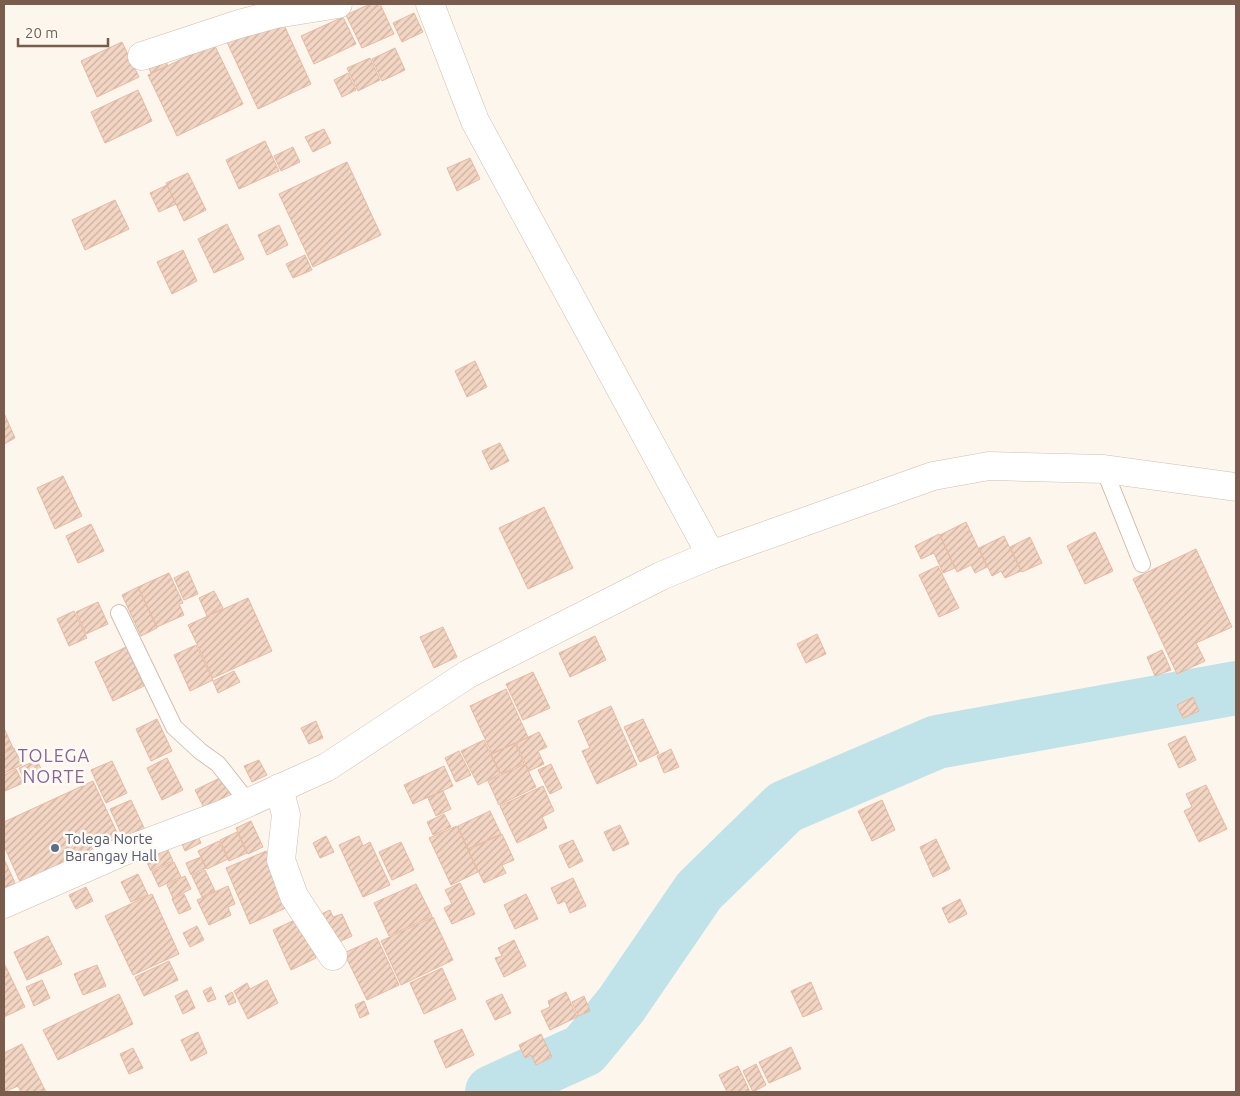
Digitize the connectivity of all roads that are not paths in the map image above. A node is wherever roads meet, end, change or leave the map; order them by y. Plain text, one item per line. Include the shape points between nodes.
1 (338, 4) edge
2 (430, 4) edge
3 (142, 56) dead end
4 (1104, 469) junction
5 (1236, 487) edge
6 (711, 555) junction
7 (1142, 564) dead end
8 (119, 613) dead end
9 (279, 788) junction
10 (248, 802) junction
11 (4, 904) edge
12 (333, 956) dead end

1 - 3 street via 276,14
2 - 6 street via 475,121
4 - 5 street
4 - 6 street via 989,466 933,476
4 - 7 lane
6 - 9 street via 661,576 468,674 327,767
8 - 10 lane via 174,727 218,764
9 - 10 street
9 - 12 street via 286,816 281,860 294,896
10 - 11 street

